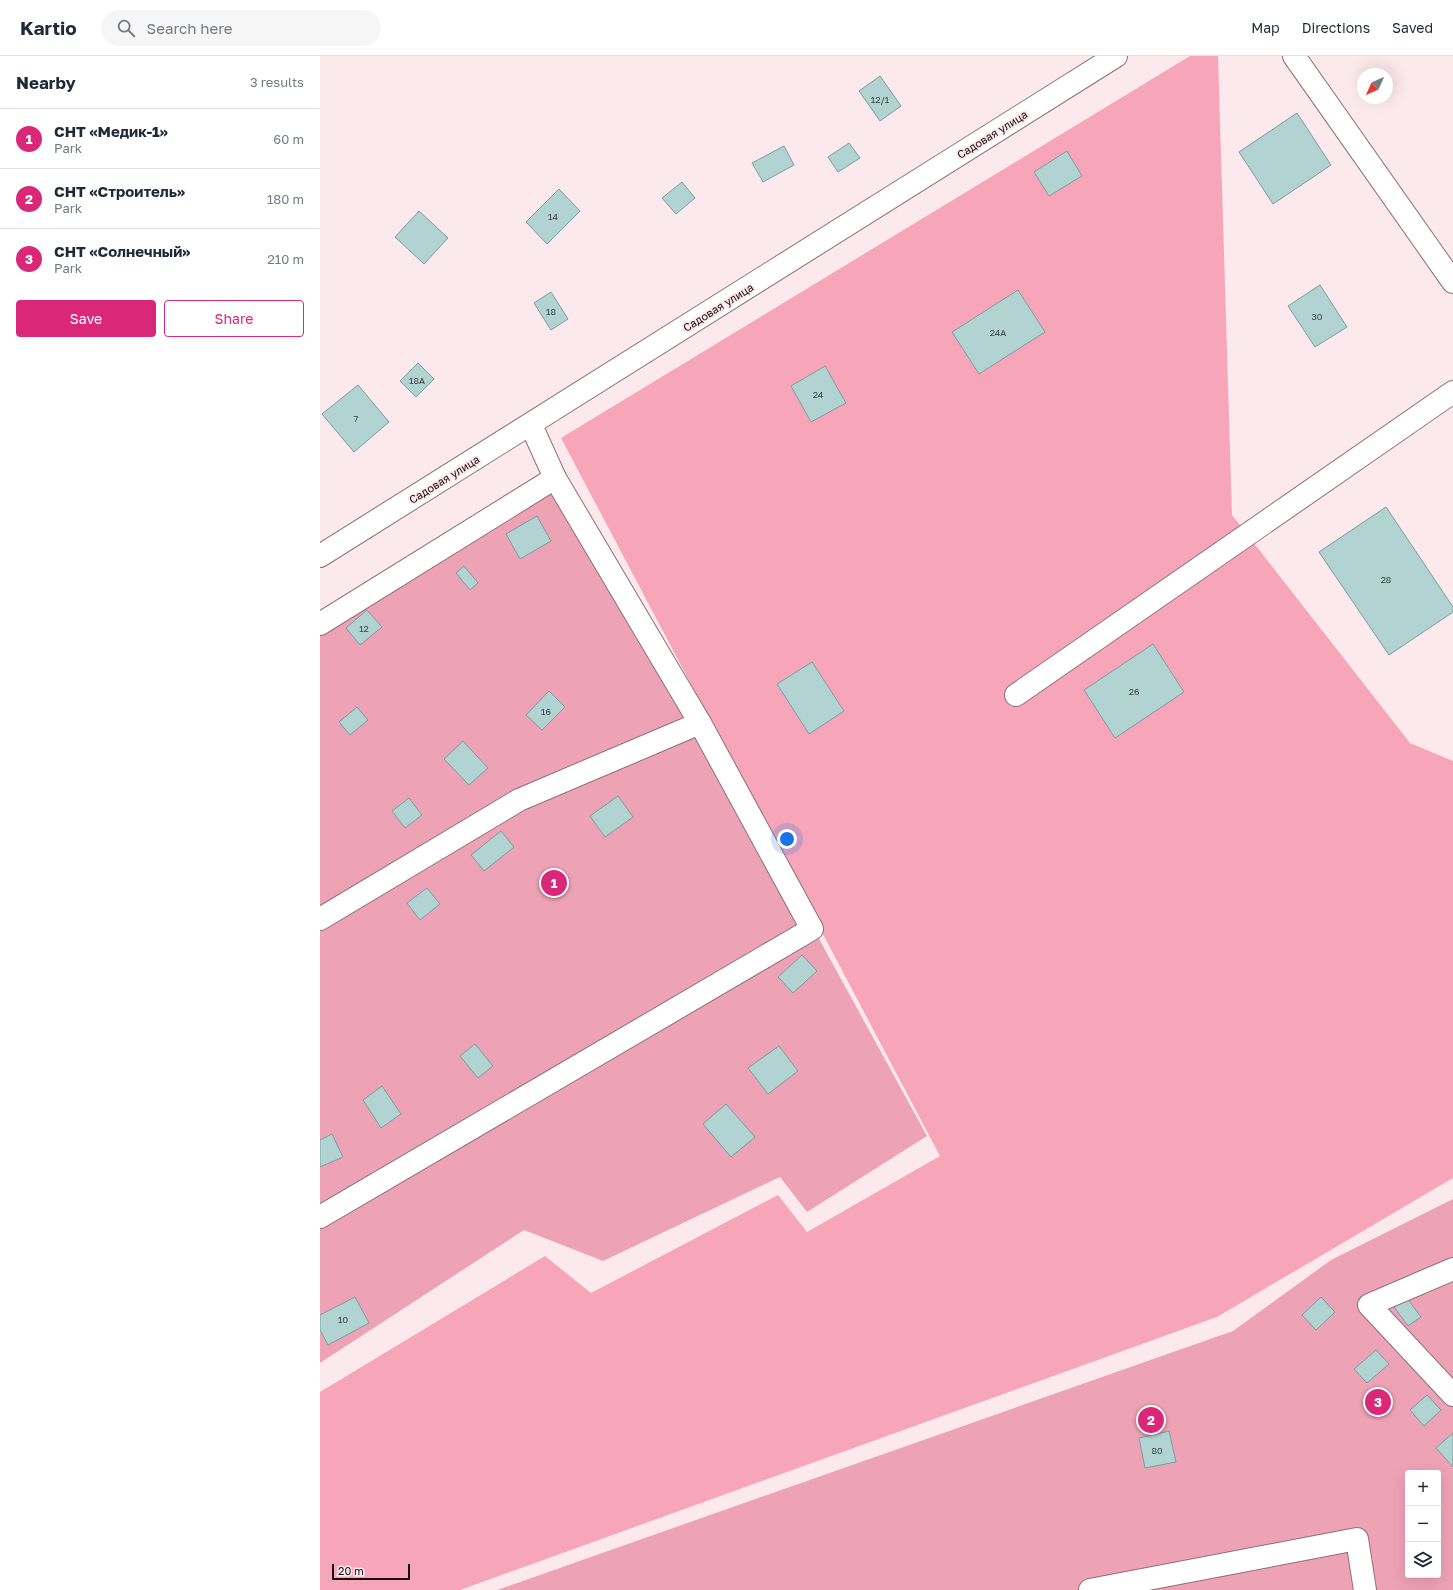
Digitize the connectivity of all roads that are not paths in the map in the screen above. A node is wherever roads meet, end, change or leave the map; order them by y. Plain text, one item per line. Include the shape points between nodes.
1 (1116, 56) edge
2 (1294, 56) edge
3 (1453, 282) edge
4 (1453, 392) edge
5 (531, 425) junction
6 (555, 478) junction
7 (320, 556) edge
8 (320, 624) edge
9 (1016, 695) dead end
10 (700, 723) junction
11 (320, 919) edge
12 (320, 1217) edge
13 (1453, 1269) edge
14 (1453, 1394) edge
15 (1090, 1590) edge
16 (1365, 1590) edge

1 - 5 street, Садовая улица
2 - 3 street
4 - 9 street
5 - 6 street
5 - 7 street, Садовая улица
6 - 8 street
6 - 10 street
10 - 11 street via 520,800
10 - 12 street via 812,929
13 - 14 street via 1369,1305
15 - 16 street via 1357,1539

